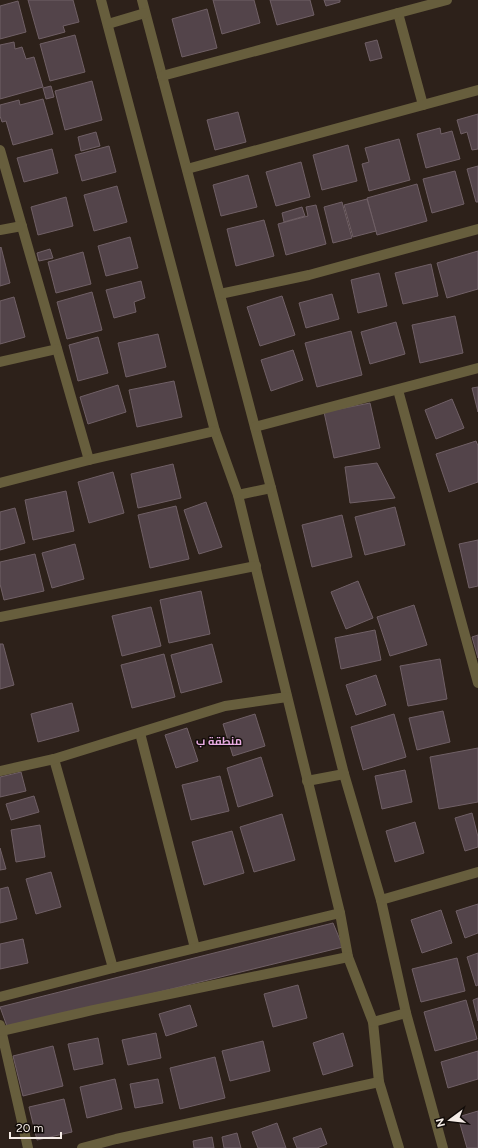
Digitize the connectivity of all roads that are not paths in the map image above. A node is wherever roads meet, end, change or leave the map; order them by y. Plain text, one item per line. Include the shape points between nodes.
1 (101, 0) edge
2 (142, 0) edge
3 (447, 0) edge
4 (146, 13) junction
5 (398, 13) junction
6 (108, 24) junction
7 (162, 76) junction
8 (478, 90) edge
9 (423, 105) junction
10 (0, 150) edge
11 (187, 169) junction
12 (22, 226) junction
13 (478, 228) edge
14 (0, 230) edge
15 (220, 294) junction
16 (57, 349) junction
17 (0, 362) edge
18 (478, 368) edge
19 (398, 390) junction
20 (255, 427) junction
21 (215, 431) junction
22 (89, 460) junction
23 (0, 483) edge
24 (271, 488) junction
25 (238, 495) junction
26 (256, 566) junction
27 (0, 617) edge
28 (478, 683) edge
29 (287, 697) junction
30 (140, 733) junction
31 (54, 759) junction
32 (0, 771) edge
33 (344, 774) junction
34 (307, 781) junction
35 (478, 872) edge
36 (381, 900) junction
37 (340, 913) junction
38 (194, 948) junction
39 (348, 957) junction
40 (113, 968) junction
41 (0, 998) edge
42 (406, 1013) junction
43 (373, 1022) junction
44 (1, 1028) edge
45 (379, 1082) junction
46 (28, 1148) edge
47 (82, 1148) edge
48 (399, 1148) edge
49 (444, 1148) edge

1 - 6 street
2 - 4 street
3 - 5 street
4 - 6 street
4 - 7 street
5 - 7 street
5 - 9 street
6 - 21 street
7 - 11 street
8 - 9 street
9 - 11 street
10 - 12 street
11 - 15 street
12 - 14 street
12 - 16 street
13 - 15 street via 309,275
15 - 20 street
16 - 17 street
16 - 22 street
18 - 19 street
19 - 20 street
19 - 28 street
20 - 24 street
21 - 22 street
21 - 25 street
22 - 23 street
24 - 25 street
24 - 33 street
25 - 26 street
26 - 27 street
26 - 29 street
29 - 30 street via 225,706
29 - 34 street
30 - 31 street
30 - 38 street
31 - 32 street
31 - 40 street
33 - 34 street
33 - 36 street
34 - 37 street
35 - 36 street
36 - 42 street
37 - 38 street
37 - 39 street
38 - 40 street
39 - 43 street
39 - 44 street
40 - 41 street
42 - 43 street
42 - 49 street
43 - 45 street
44 - 46 street
45 - 47 street
45 - 48 street

